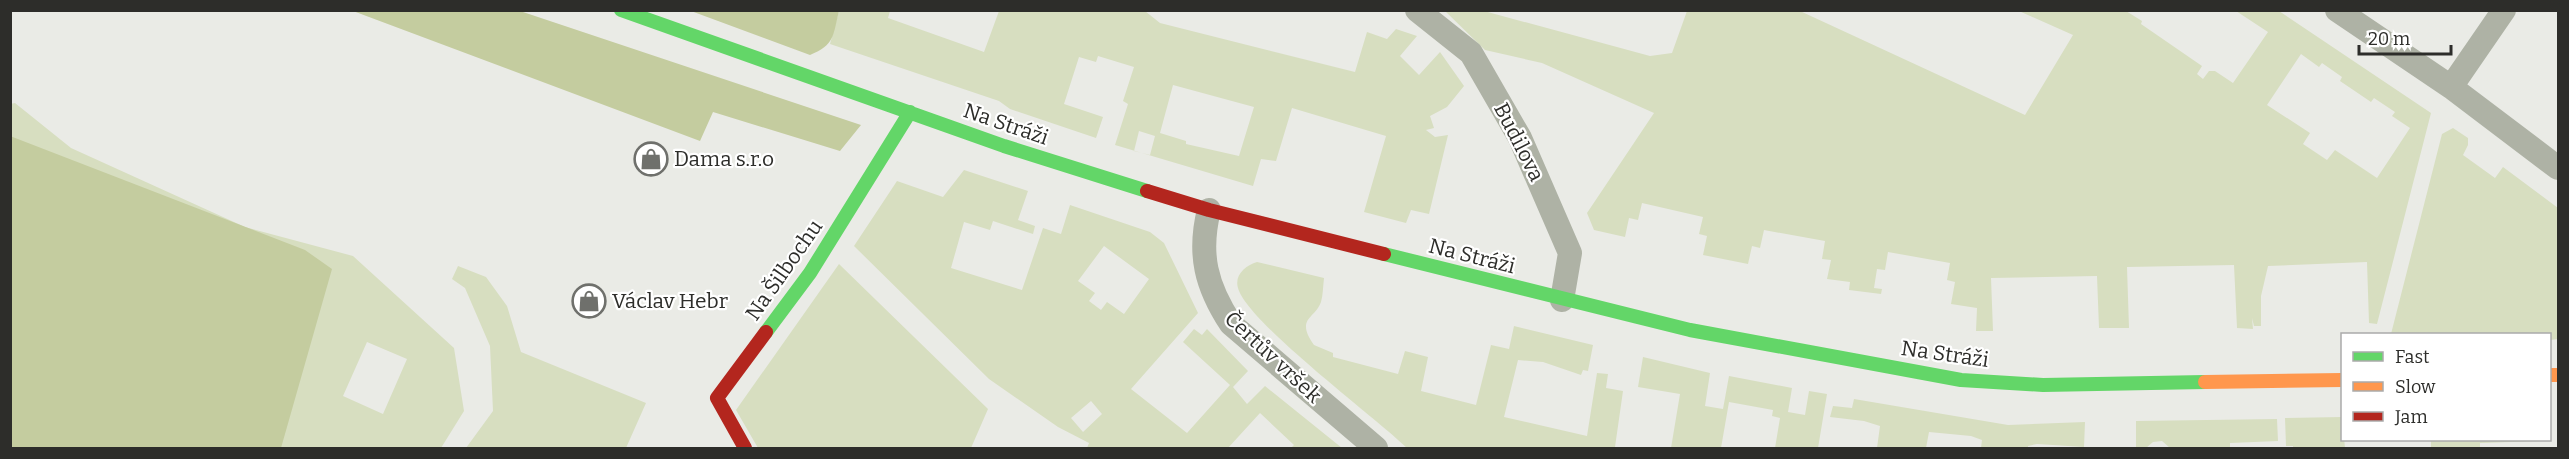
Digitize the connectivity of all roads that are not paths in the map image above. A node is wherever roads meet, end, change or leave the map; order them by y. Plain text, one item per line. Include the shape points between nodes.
1 (621, 10) edge
2 (1418, 10) edge
3 (2337, 10) edge
4 (2504, 10) edge
5 (2451, 87) junction
6 (910, 112) junction
7 (2559, 168) edge
8 (1209, 210) junction
9 (1562, 300) junction
10 (2341, 380) edge
11 (745, 448) edge
12 (1376, 448) edge

1 - 6 street, Na Stráži
2 - 9 street, Budilova via 1471,53 1520,138 1570,253
3 - 5 street
4 - 5 street
5 - 7 street
6 - 8 street, Na Stráži via 1004,146
6 - 11 street, Na Šilbochu via 810,273 717,398
8 - 9 street, Na Stráži
8 - 12 street, Čertův vršek via 1203,235 1204,262 1219,306 1231,324
9 - 10 street, Na Stráži via 1777,348 1962,380 2043,386

